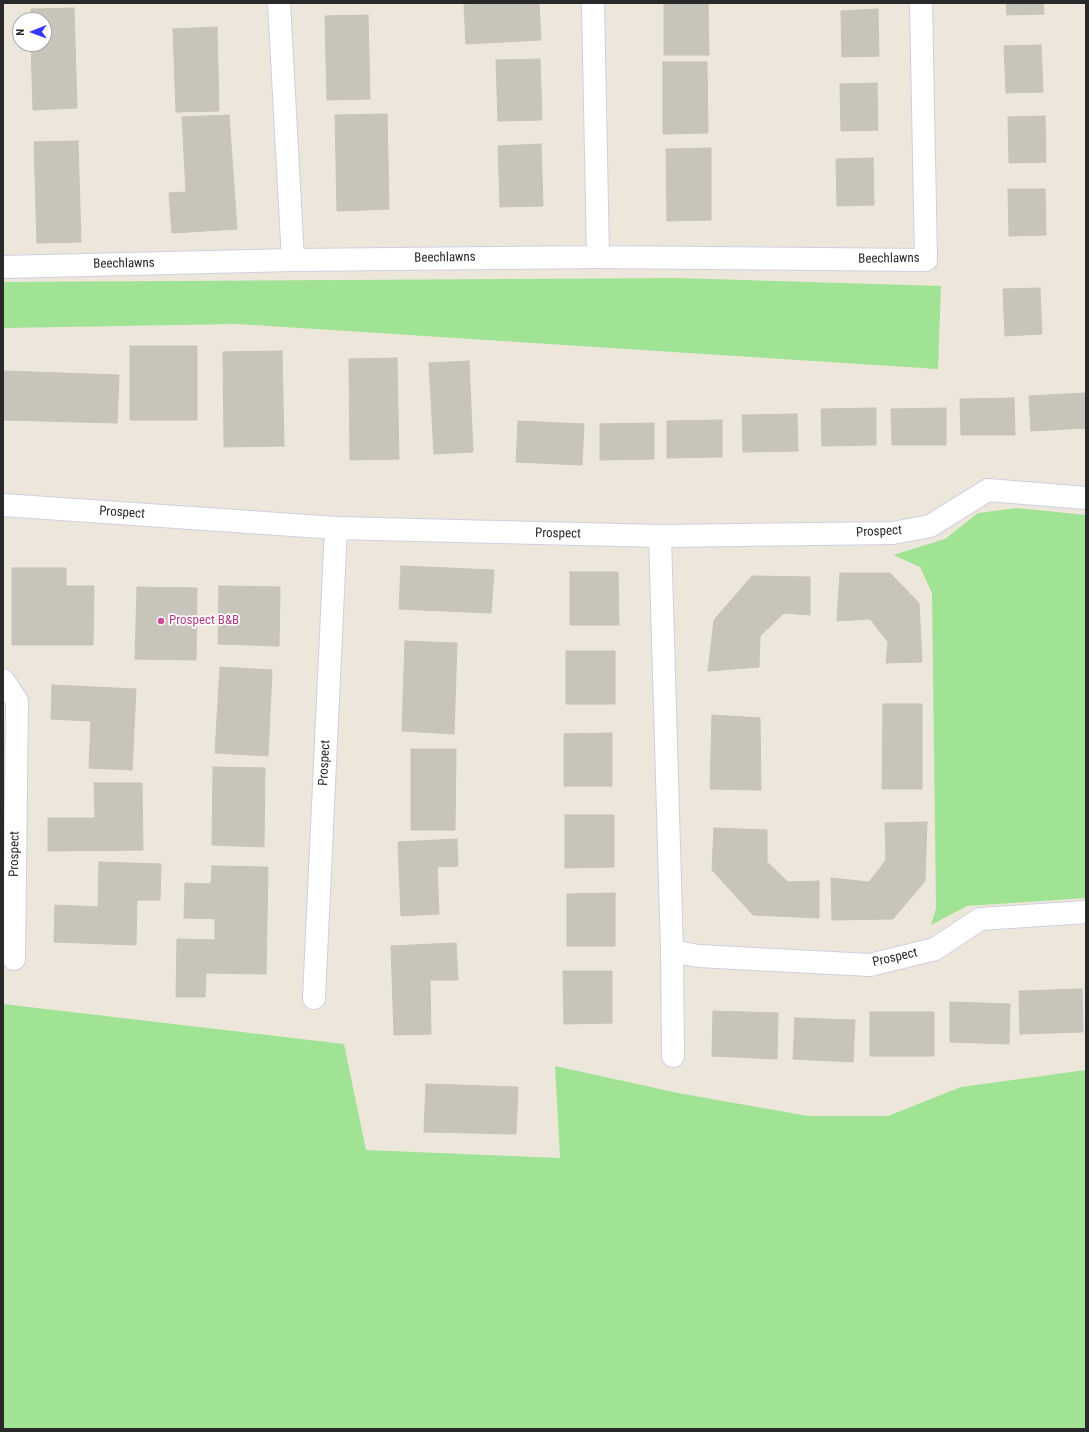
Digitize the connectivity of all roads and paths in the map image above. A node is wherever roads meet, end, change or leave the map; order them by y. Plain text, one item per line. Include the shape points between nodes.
1 (279, 3) edge
2 (593, 3) edge
3 (921, 3) edge
4 (598, 257) junction
5 (293, 260) junction
6 (3, 267) edge
7 (1086, 498) edge
8 (3, 505) edge
9 (336, 528) junction
10 (660, 536) junction
11 (3, 680) edge
12 (1086, 912) edge
13 (672, 951) junction
14 (14, 959) dead end
15 (314, 998) dead end
16 (673, 1056) dead end

1 - 5 street
2 - 4 street
3 - 4 street, Beechlawns via 926,260
4 - 5 street, Beechlawns
5 - 6 street, Beechlawns
7 - 10 street, Prospect via 988,490 930,526 893,533
8 - 9 street, Prospect
9 - 10 street, Prospect
9 - 15 street, Prospect
10 - 13 street
11 - 14 street, Prospect via 17,701
12 - 13 street, Prospect via 980,919 935,949 870,965 698,956
13 - 16 street

